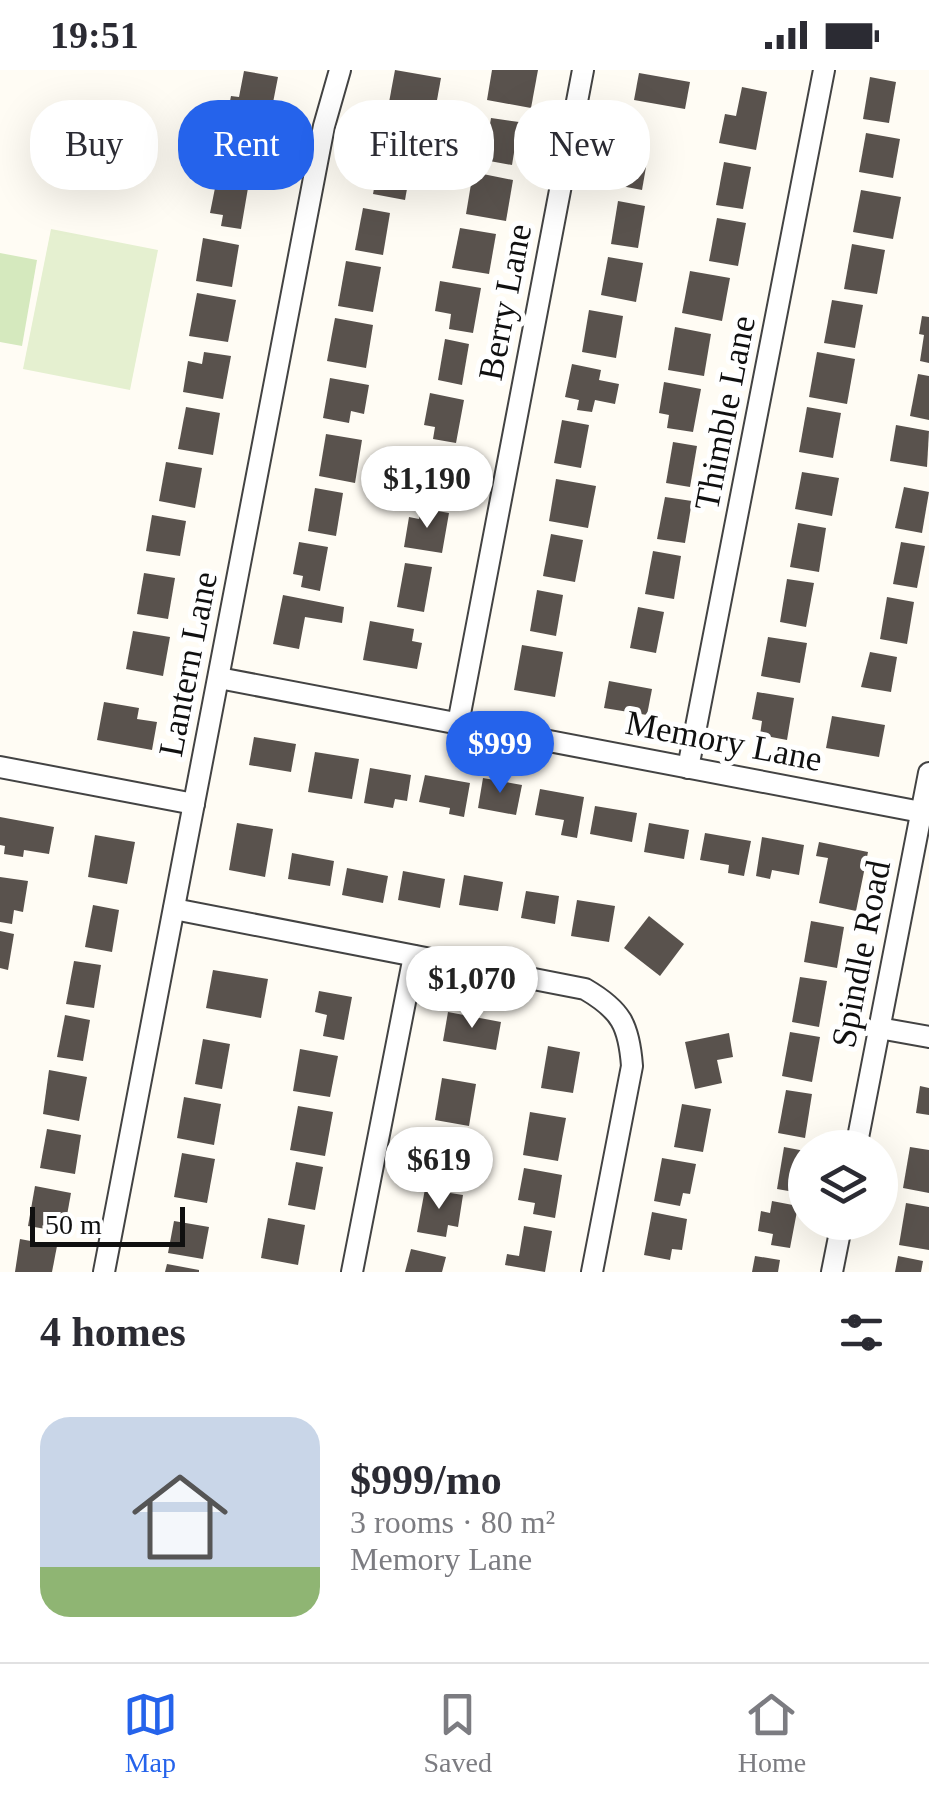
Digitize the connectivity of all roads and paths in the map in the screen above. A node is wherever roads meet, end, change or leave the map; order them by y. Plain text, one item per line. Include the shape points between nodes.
1 (340, 70) edge
2 (583, 70) edge
3 (824, 70) edge
4 (219, 678) junction
5 (458, 724) junction
6 (0, 767) edge
7 (688, 768) junction
8 (929, 773) edge
9 (194, 804) junction
10 (922, 812) junction
11 (174, 908) junction
12 (414, 956) junction
13 (880, 1028) junction
14 (929, 1038) edge
15 (860, 1130) edge
16 (838, 1240) edge
17 (104, 1272) edge
18 (352, 1272) edge
19 (592, 1272) edge
20 (832, 1272) edge

1 - 4 street, Lantern Lane
2 - 5 street, Berry Lane
3 - 7 street, Thimble Lane
4 - 5 street, Memory Lane
4 - 9 street, Lantern Lane
5 - 7 street, Memory Lane
6 - 9 street
7 - 10 street, Memory Lane
8 - 10 street, Spindle Road
9 - 11 street, Lantern Lane
10 - 13 street, Spindle Road
11 - 12 street
11 - 17 street, Lantern Lane
12 - 18 street
12 - 19 street via 585,989 619,1016 630,1036 632,1066
13 - 14 street
13 - 15 street, Spindle Road
16 - 20 street

